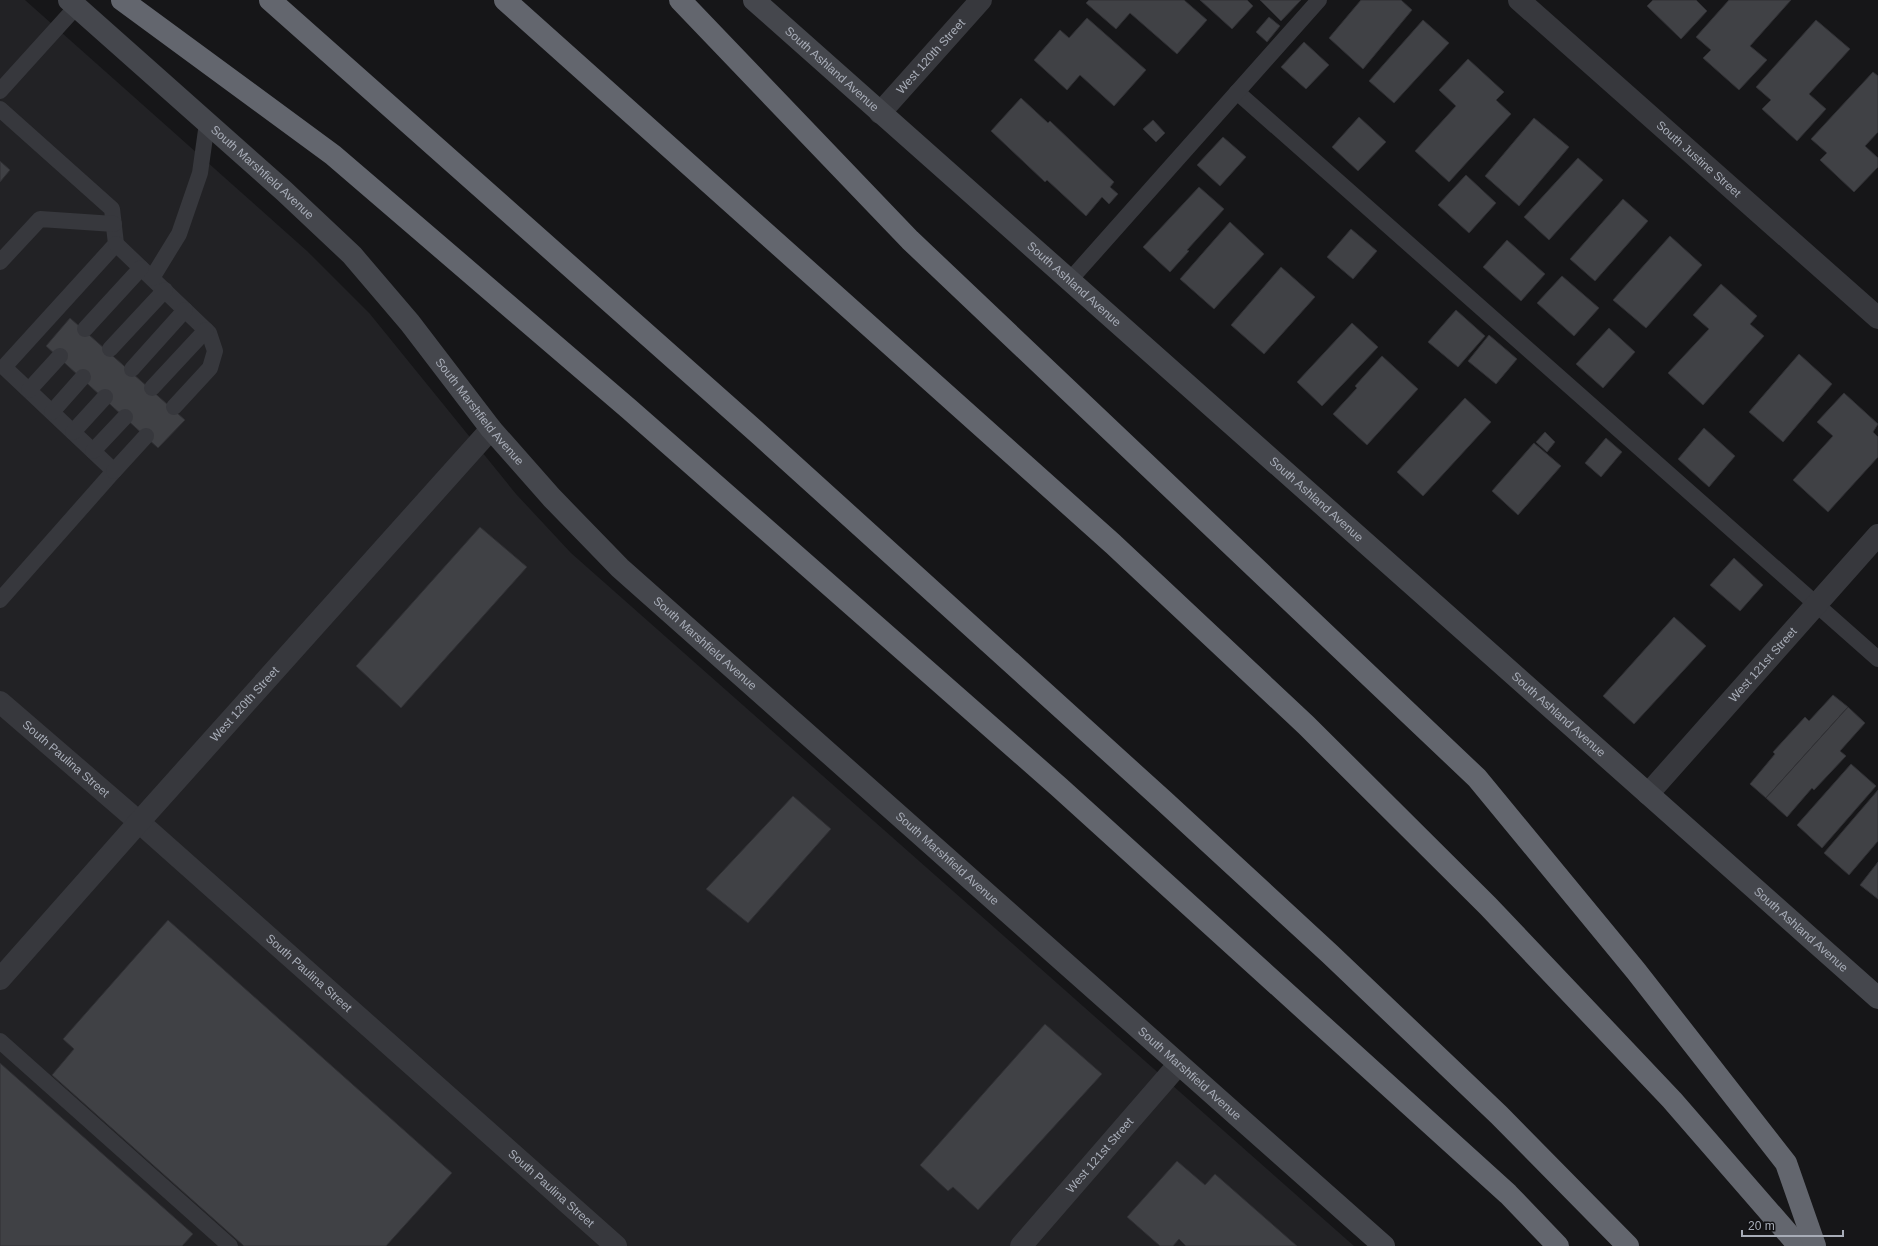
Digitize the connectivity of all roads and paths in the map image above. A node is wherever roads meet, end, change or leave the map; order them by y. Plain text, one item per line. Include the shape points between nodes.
1 (122, 0) edge
2 (270, 0) edge
3 (505, 0) edge
4 (680, 0) edge
5 (754, 0) edge
6 (981, 0) edge
7 (1320, 0) edge
8 (1519, 0) edge
9 (73, 3) edge
10 (0, 91) edge
11 (1237, 92) junction
12 (0, 109) edge
13 (880, 113) junction
14 (207, 123) junction
15 (114, 224) junction
16 (116, 244) junction
17 (0, 262) edge
18 (147, 273) junction
19 (1069, 281) junction
20 (165, 290) junction
21 (186, 310) junction
22 (1878, 318) edge
23 (85, 328) dead end
24 (206, 330) junction
25 (110, 350) dead end
26 (60, 356) dead end
27 (132, 369) dead end
28 (84, 378) dead end
29 (152, 388) dead end
30 (28, 390) junction
31 (105, 397) dead end
32 (174, 407) dead end
33 (52, 412) junction
34 (125, 417) dead end
35 (491, 429) junction
36 (73, 432) junction
37 (146, 436) dead end
38 (93, 451) junction
39 (114, 471) junction
40 (1878, 535) edge
41 (0, 600) edge
42 (1816, 604) junction
43 (1878, 659) edge
44 (0, 702) edge
45 (1648, 794) junction
46 (139, 822) junction
47 (0, 979) edge
48 (1878, 998) edge
49 (0, 1041) edge
50 (1178, 1065) junction
51 (230, 1246) edge
52 (616, 1246) edge
53 (1021, 1246) edge
54 (1384, 1246) edge
55 (1558, 1246) edge
56 (1628, 1246) edge
57 (1799, 1246) edge
58 (1815, 1246) edge

1 - 55 highway via 333,155 629,409 1059,787 1508,1194
2 - 56 highway via 760,435 1164,801 1493,1109
3 - 57 highway via 1113,544 1306,725 1488,906 1672,1100
4 - 58 highway via 910,240 1477,778 1636,971 1786,1163
5 - 13 main road, South Ashland Avenue
6 - 13 street, West 120th Street
7 - 11 lane
8 - 22 street, South Justine Street
9 - 10 lane
9 - 14 main road, South Marshfield Avenue
11 - 19 lane
11 - 42 lane
12 - 15 lane via 112,209
13 - 19 main road, South Ashland Avenue
14 - 18 lane via 200,173 179,234
14 - 35 main road, South Marshfield Avenue via 284,190 352,256 410,324
15 - 16 lane
15 - 17 lane via 40,219
16 - 18 lane
16 - 30 lane via 4,366
18 - 20 lane
18 - 23 lane
19 - 45 main road, South Ashland Avenue
20 - 21 lane
20 - 25 lane
21 - 24 lane
21 - 27 lane
24 - 29 lane
24 - 32 lane via 215,351 210,368
26 - 30 lane
28 - 33 lane
30 - 33 lane
31 - 36 lane
33 - 36 lane
34 - 38 lane
35 - 46 street, West 120th Street
35 - 50 main road, South Marshfield Avenue via 552,498 620,568
36 - 38 lane
37 - 39 lane
38 - 39 lane
39 - 41 lane
40 - 42 street, West 121st Street
42 - 43 lane
42 - 45 street, West 121st Street
44 - 46 street, South Paulina Street
45 - 48 main road, South Ashland Avenue
46 - 47 street, West 120th Street
46 - 52 street, South Paulina Street
49 - 51 lane
50 - 53 street, West 121st Street
50 - 54 main road, South Marshfield Avenue

